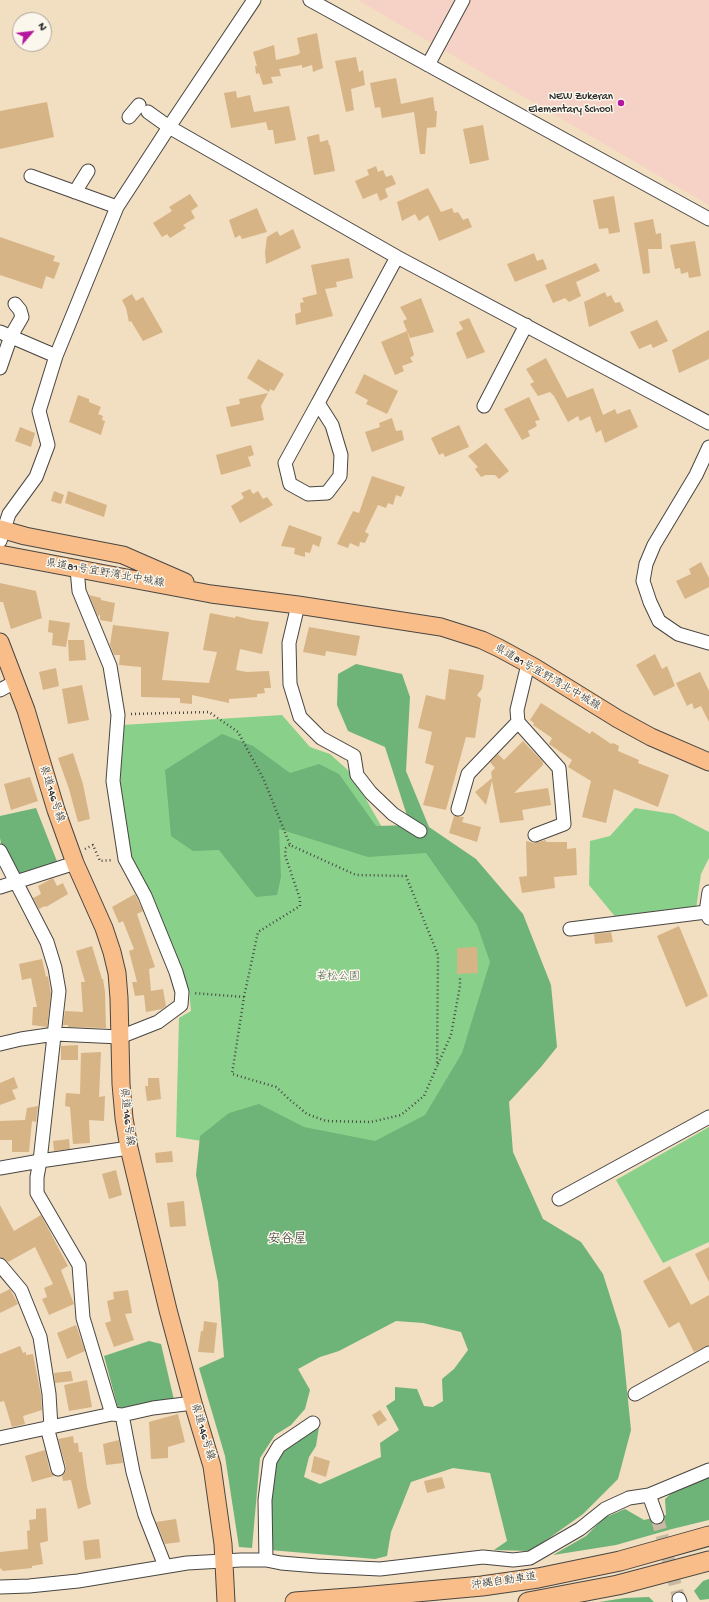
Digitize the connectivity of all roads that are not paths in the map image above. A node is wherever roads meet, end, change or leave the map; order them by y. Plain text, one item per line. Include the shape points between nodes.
1 (254, 0) edge
2 (310, 0) edge
3 (463, 0) edge
4 (428, 65) junction
5 (129, 117) dead end
6 (169, 127) junction
7 (88, 171) dead end
8 (31, 176) dead end
9 (75, 192) junction
10 (117, 207) junction
11 (709, 219) edge
12 (397, 257) junction
13 (15, 304) dead end
14 (526, 325) junction
15 (6, 334) edge
16 (56, 356) junction
17 (0, 368) edge
18 (318, 403) junction
19 (484, 406) dead end
20 (709, 423) edge
21 (709, 447) edge
22 (1, 533) edge
23 (0, 554) edge
24 (77, 569) junction
25 (211, 594) junction
26 (298, 604) junction
27 (0, 642) edge
28 (709, 643) edge
29 (528, 664) junction
30 (15, 682) junction
31 (0, 690) edge
32 (518, 722) junction
33 (709, 762) edge
34 (458, 809) dead end
35 (420, 831) dead end
36 (535, 834) dead end
37 (0, 851) edge
38 (75, 863) junction
39 (16, 882) junction
40 (0, 887) edge
41 (709, 892) edge
42 (707, 915) edge
43 (570, 929) dead end
44 (55, 1034) junction
45 (120, 1038) junction
46 (0, 1044) edge
47 (709, 1117) edge
48 (129, 1148) junction
49 (40, 1161) junction
50 (0, 1168) edge
51 (559, 1199) dead end
52 (0, 1265) edge
53 (709, 1353) edge
54 (635, 1394) dead end
55 (193, 1403) junction
56 (117, 1415) junction
57 (313, 1423) dead end
58 (49, 1427) junction
59 (0, 1438) edge
60 (58, 1469) dead end
61 (709, 1470) edge
62 (649, 1495) junction
63 (657, 1517) tunnel mouth
64 (709, 1536) edge
65 (266, 1560) junction
66 (709, 1561) edge
67 (165, 1566) junction
68 (225, 1567) junction
69 (0, 1587) edge
70 (226, 1602) edge
71 (295, 1602) edge
72 (528, 1602) edge

1 - 6 street
2 - 4 street
3 - 4 street
4 - 11 street
5 - 6 street via 144,108
6 - 10 street
6 - 12 street
7 - 9 street
8 - 9 street
9 - 10 street
10 - 16 street
12 - 14 street
12 - 18 street
13 - 15 street via 22,317
14 - 19 street
14 - 20 street
15 - 16 street
15 - 17 street
16 - 22 street via 39,411 48,445 36,477 9,514
18 - 18 street via 285,463 290,484 308,494 327,493 340,476 342,455 332,425
21 - 28 street via 696,475 654,545 646,564 643,581 659,621 678,634
22 - 25 main road, 県道81号宜野湾北中城線 via 123,555
23 - 24 main road, 県道81号宜野湾北中城線
24 - 25 main road, 県道81号宜野湾北中城線
24 - 45 street via 79,591 110,666 118,715 113,781 125,859 145,896 182,992 181,1005 158,1022
25 - 26 main road, 県道81号宜野湾北中城線
26 - 29 main road, 県道81号宜野湾北中城線 via 441,627 482,640
26 - 35 street via 289,643 290,684 300,717 321,738 354,756 357,775 371,793 393,814
27 - 30 main road, 県道146号線
29 - 32 street via 517,710
29 - 33 main road, 県道81号宜野湾北中城線 via 651,737
30 - 31 street
30 - 38 main road, 県道146号線
32 - 34 street via 468,774
32 - 36 street via 559,768 564,824
37 - 39 street
38 - 39 street
38 - 45 main road, 県道146号線 via 112,952 119,992
39 - 40 street
39 - 44 street via 47,942 55,968 59,991
41 - 42 street
42 - 43 street
44 - 45 street
44 - 46 street
44 - 49 street
45 - 48 main road, 県道146号線 via 124,1118
47 - 51 street
48 - 49 street
48 - 55 main road, 県道146号線
49 - 50 street
49 - 56 street via 37,1193 79,1265 84,1318
52 - 58 street via 21,1290 40,1337 48,1394
53 - 54 street
55 - 56 street
55 - 68 main road, 県道146号線 via 212,1466
56 - 58 street
56 - 67 street via 145,1515
57 - 65 street via 278,1446 270,1461 265,1500
58 - 59 street
58 - 60 street
61 - 62 street
62 - 63 street
62 - 65 street via 629,1498 605,1509 580,1530 530,1558 513,1560 483,1557 380,1569
64 - 71 highway, 沖縄自動車道 via 620,1561 538,1578 362,1598
65 - 68 street
66 - 72 highway, 沖縄自動車道 via 618,1585
67 - 68 street via 187,1563
67 - 69 street via 78,1581
68 - 70 main road, 県道146号線

